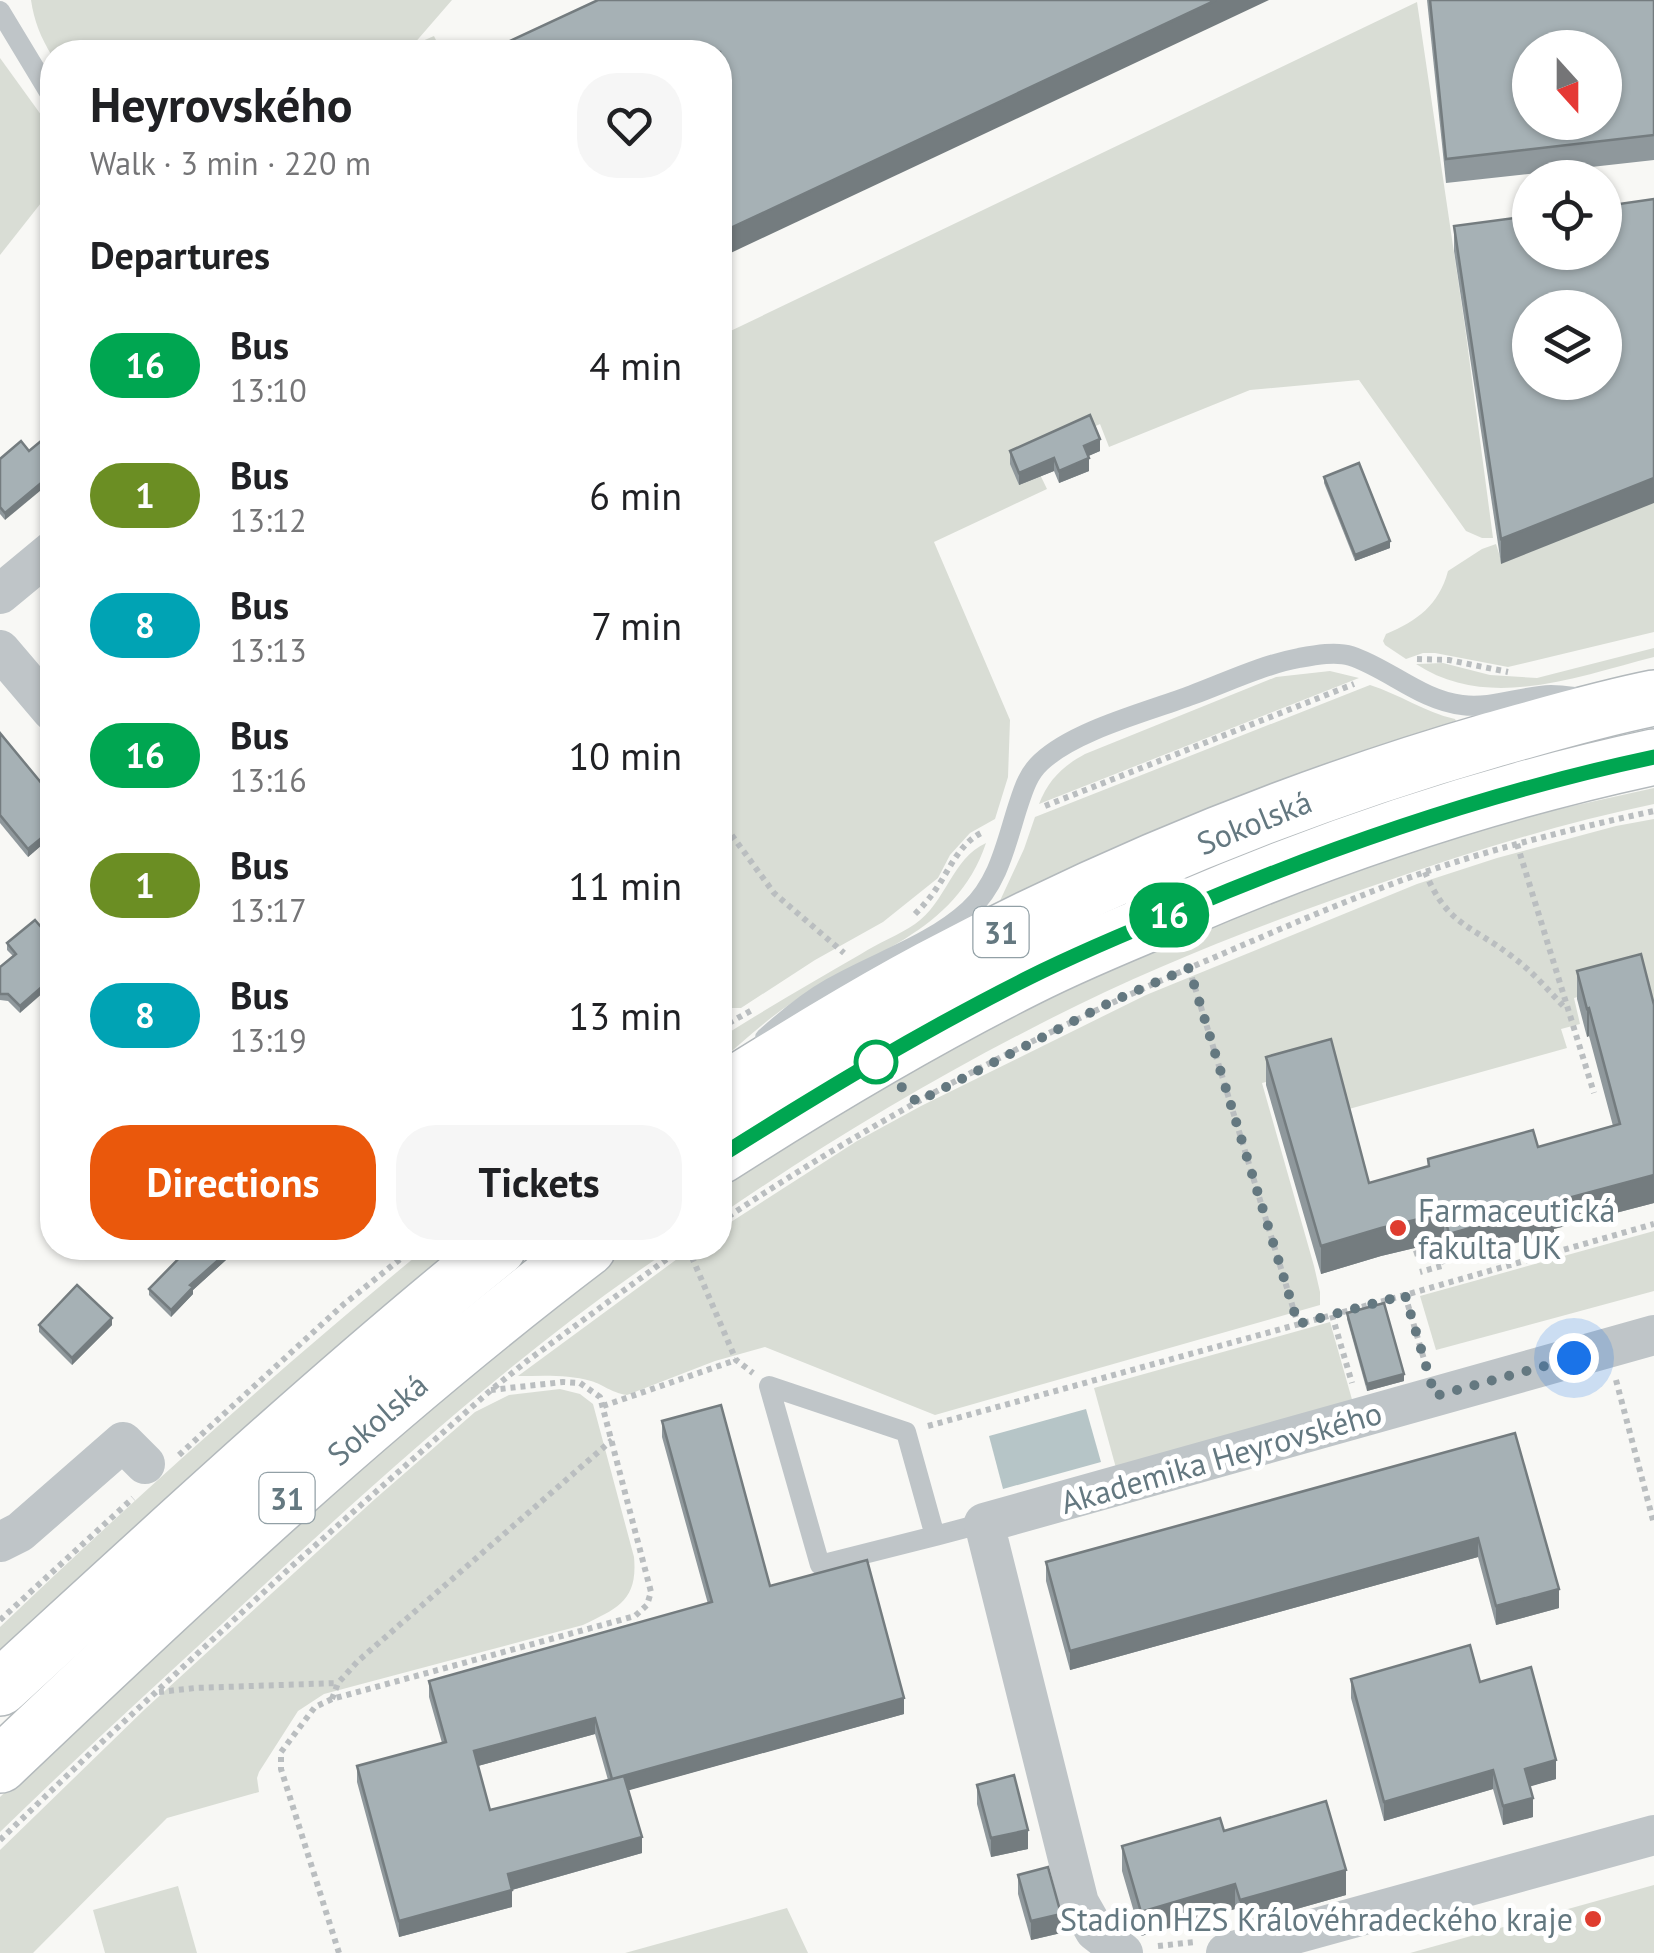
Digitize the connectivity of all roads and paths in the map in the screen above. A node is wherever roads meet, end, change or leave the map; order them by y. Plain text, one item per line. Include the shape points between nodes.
1 (0, 11) edge
2 (40, 77) edge
3 (40, 561) edge
4 (0, 594) edge
5 (0, 650) edge
6 (1382, 672) junction
7 (1515, 673) dead end
8 (40, 697) edge
9 (1647, 699) edge
10 (1654, 756) edge
11 (1654, 811) edge
12 (1014, 818) junction
13 (732, 835) edge
14 (1518, 844) junction
15 (1424, 872) junction
16 (902, 924) dead end
17 (832, 964) dead end
18 (1189, 968) junction
19 (770, 1000) dead end
20 (1569, 1013) junction
21 (732, 1020) edge
22 (732, 1073) edge
23 (732, 1083) edge
24 (1594, 1094) dead end
25 (732, 1149) edge
26 (732, 1214) edge
27 (1654, 1224) edge
28 (1414, 1254) edge
29 (399, 1260) edge
30 (483, 1260) edge
31 (573, 1260) edge
32 (668, 1260) edge
33 (690, 1260) edge
34 (1420, 1272) dead end
35 (1405, 1295) junction
36 (1332, 1315) junction
37 (1298, 1324) junction
38 (1654, 1335) edge
39 (1607, 1348) junction
40 (736, 1360) junction
41 (769, 1386) junction
42 (491, 1390) junction
43 (1435, 1396) junction
44 (603, 1406) junction
45 (1362, 1417) junction
46 (906, 1432) junction
47 (612, 1440) junction
48 (151, 1474) junction
49 (984, 1523) junction
50 (1654, 1524) edge
51 (935, 1536) junction
52 (0, 1542) edge
53 (0, 1620) edge
54 (338, 1683) junction
55 (0, 1688) edge
56 (156, 1692) junction
57 (332, 1699) junction
58 (0, 1766) edge
59 (1654, 1834) edge
60 (0, 1840) edge
61 (1217, 1946) edge
62 (1132, 1947) edge
63 (339, 1953) edge

1 - 2 lane
3 - 4 street
5 - 8 street
6 - 7 path via 1426,658
6 - 9 lane via 1462,705 1551,695
6 - 12 path
6 - 12 lane via 1350,656 1296,658 1092,732 1038,764
9 - 23 main road, Sokolská / 31 via 1414,762 1122,875 929,969
10 - 25 main road, Sokolská / 31 via 1471,803 1260,876 1028,978
11 - 14 path
12 - 16 path via 975,836
12 - 22 lane via 994,876 966,914 829,989 782,1022
13 - 17 path via 774,893 848,956
14 - 15 path
14 - 20 path
15 - 18 path
15 - 20 path via 1435,898 1460,924 1514,958
18 - 26 path via 884,1119
18 - 37 path
19 - 21 path
20 - 24 path
27 - 35 path
28 - 34 path via 1439,1246 1444,1265
29 - 48 path
30 - 55 main road, Sokolská / 31 via 292,1420
31 - 58 main road, Sokolská / 31 via 308,1479
32 - 42 path
33 - 40 path
35 - 36 path
35 - 43 path
36 - 37 path
36 - 45 path
37 - 46 path
38 - 39 street, Akademika Heyrovského
39 - 43 street, Akademika Heyrovského
39 - 50 path
40 - 41 path
40 - 44 path
41 - 46 lane
41 - 51 lane via 820,1565
42 - 44 path via 580,1384
42 - 56 path
43 - 45 street, Akademika Heyrovského
44 - 47 path
45 - 49 street, Akademika Heyrovského
46 - 51 lane
47 - 54 path
47 - 57 path via 651,1592 647,1606 634,1616
48 - 52 street via 123,1442
48 - 53 path
49 - 51 lane
49 - 62 street via 1079,1903 1095,1931
54 - 56 path
54 - 57 path
56 - 60 path
57 - 63 path via 315,1707 281,1752 281,1768
59 - 61 street
61 - 62 path

